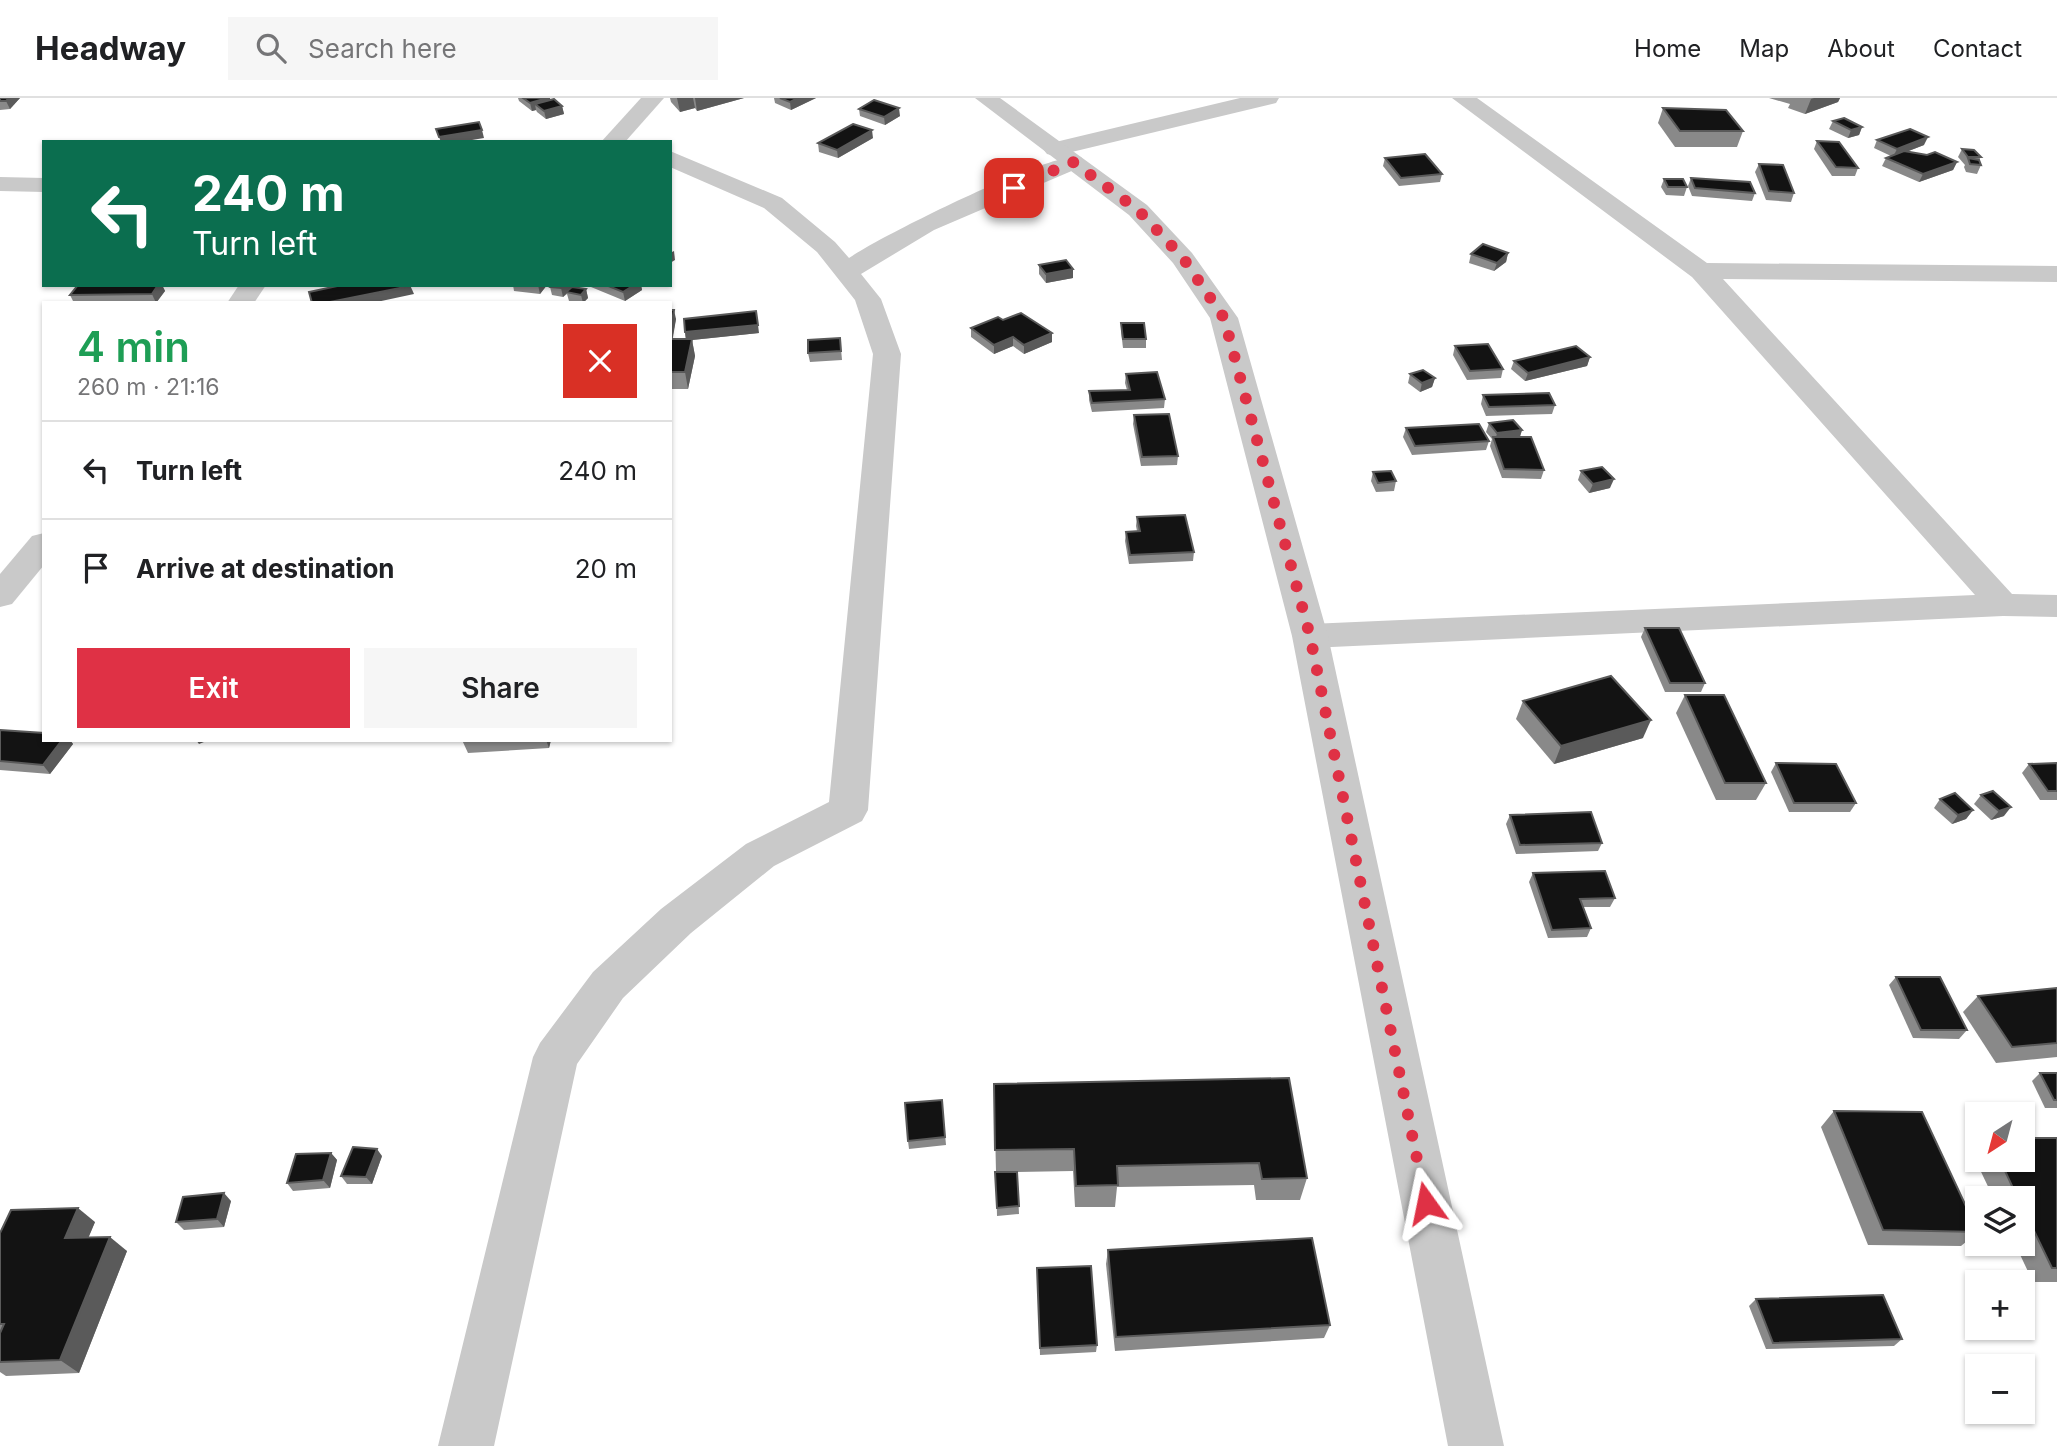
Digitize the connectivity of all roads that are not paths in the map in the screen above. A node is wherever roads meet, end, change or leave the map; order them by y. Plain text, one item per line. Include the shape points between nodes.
1 (653, 98) edge
2 (986, 98) edge
3 (1268, 98) edge
4 (1463, 98) edge
5 (622, 140) edge
6 (1064, 155) junction
7 (672, 159) edge
8 (0, 184) edge
9 (42, 185) edge
10 (1701, 271) junction
11 (846, 272) junction
12 (2057, 274) edge
13 (42, 545) edge
14 (0, 596) edge
15 (2003, 605) junction
16 (2057, 606) edge
17 (1310, 636) junction
18 (466, 1446) edge
19 (1476, 1446) edge

1 - 5 street
2 - 6 street
3 - 6 street
4 - 10 street
6 - 11 street via 870,253
6 - 17 street via 1138,210 1183,258 1224,318
7 - 11 street via 773,204 826,247
8 - 9 street
10 - 12 street
10 - 15 street
11 - 18 street via 868,299 887,354 848,810 760,855 676,921 608,985 556,1057
13 - 14 street
15 - 16 street
15 - 17 street
17 - 19 street

